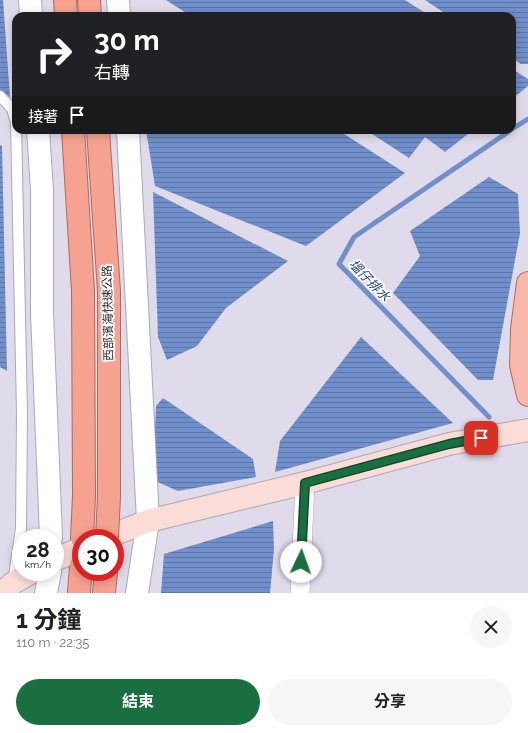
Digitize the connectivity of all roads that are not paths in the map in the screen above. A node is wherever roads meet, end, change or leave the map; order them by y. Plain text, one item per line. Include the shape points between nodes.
1 (30, 0) edge
2 (65, 0) edge
3 (89, 0) edge
4 (118, 0) edge
5 (31, 12) edge
6 (66, 12) edge
7 (90, 12) edge
8 (119, 12) edge
9 (0, 96) edge
10 (12, 109) edge
11 (16, 134) edge
12 (38, 134) edge
13 (74, 134) edge
14 (98, 134) edge
15 (128, 134) edge
16 (528, 283) edge
17 (528, 396) edge
18 (528, 430) edge
19 (305, 483) junction
20 (148, 521) junction
21 (51, 529) edge
22 (82, 529) edge
23 (107, 529) edge
24 (124, 531) edge
25 (18, 581) edge
26 (48, 581) edge
27 (7, 588) edge
28 (46, 593) edge
29 (138, 593) edge
30 (300, 593) edge

1 - 5 street
2 - 6 highway
3 - 7 highway
4 - 8 street
9 - 10 lane
11 - 27 lane via 22,414 21,528
12 - 21 street
13 - 22 highway, 西部濱海快速公路 via 83,292
14 - 23 highway, 西部濱海快速公路, bridge via 108,291 109,496
15 - 20 street
16 - 17 main road via 522,329 521,365
18 - 19 main road via 449,444
19 - 20 main road
19 - 30 street
20 - 24 main road
20 - 29 street
25 - 27 main road
26 - 28 street

